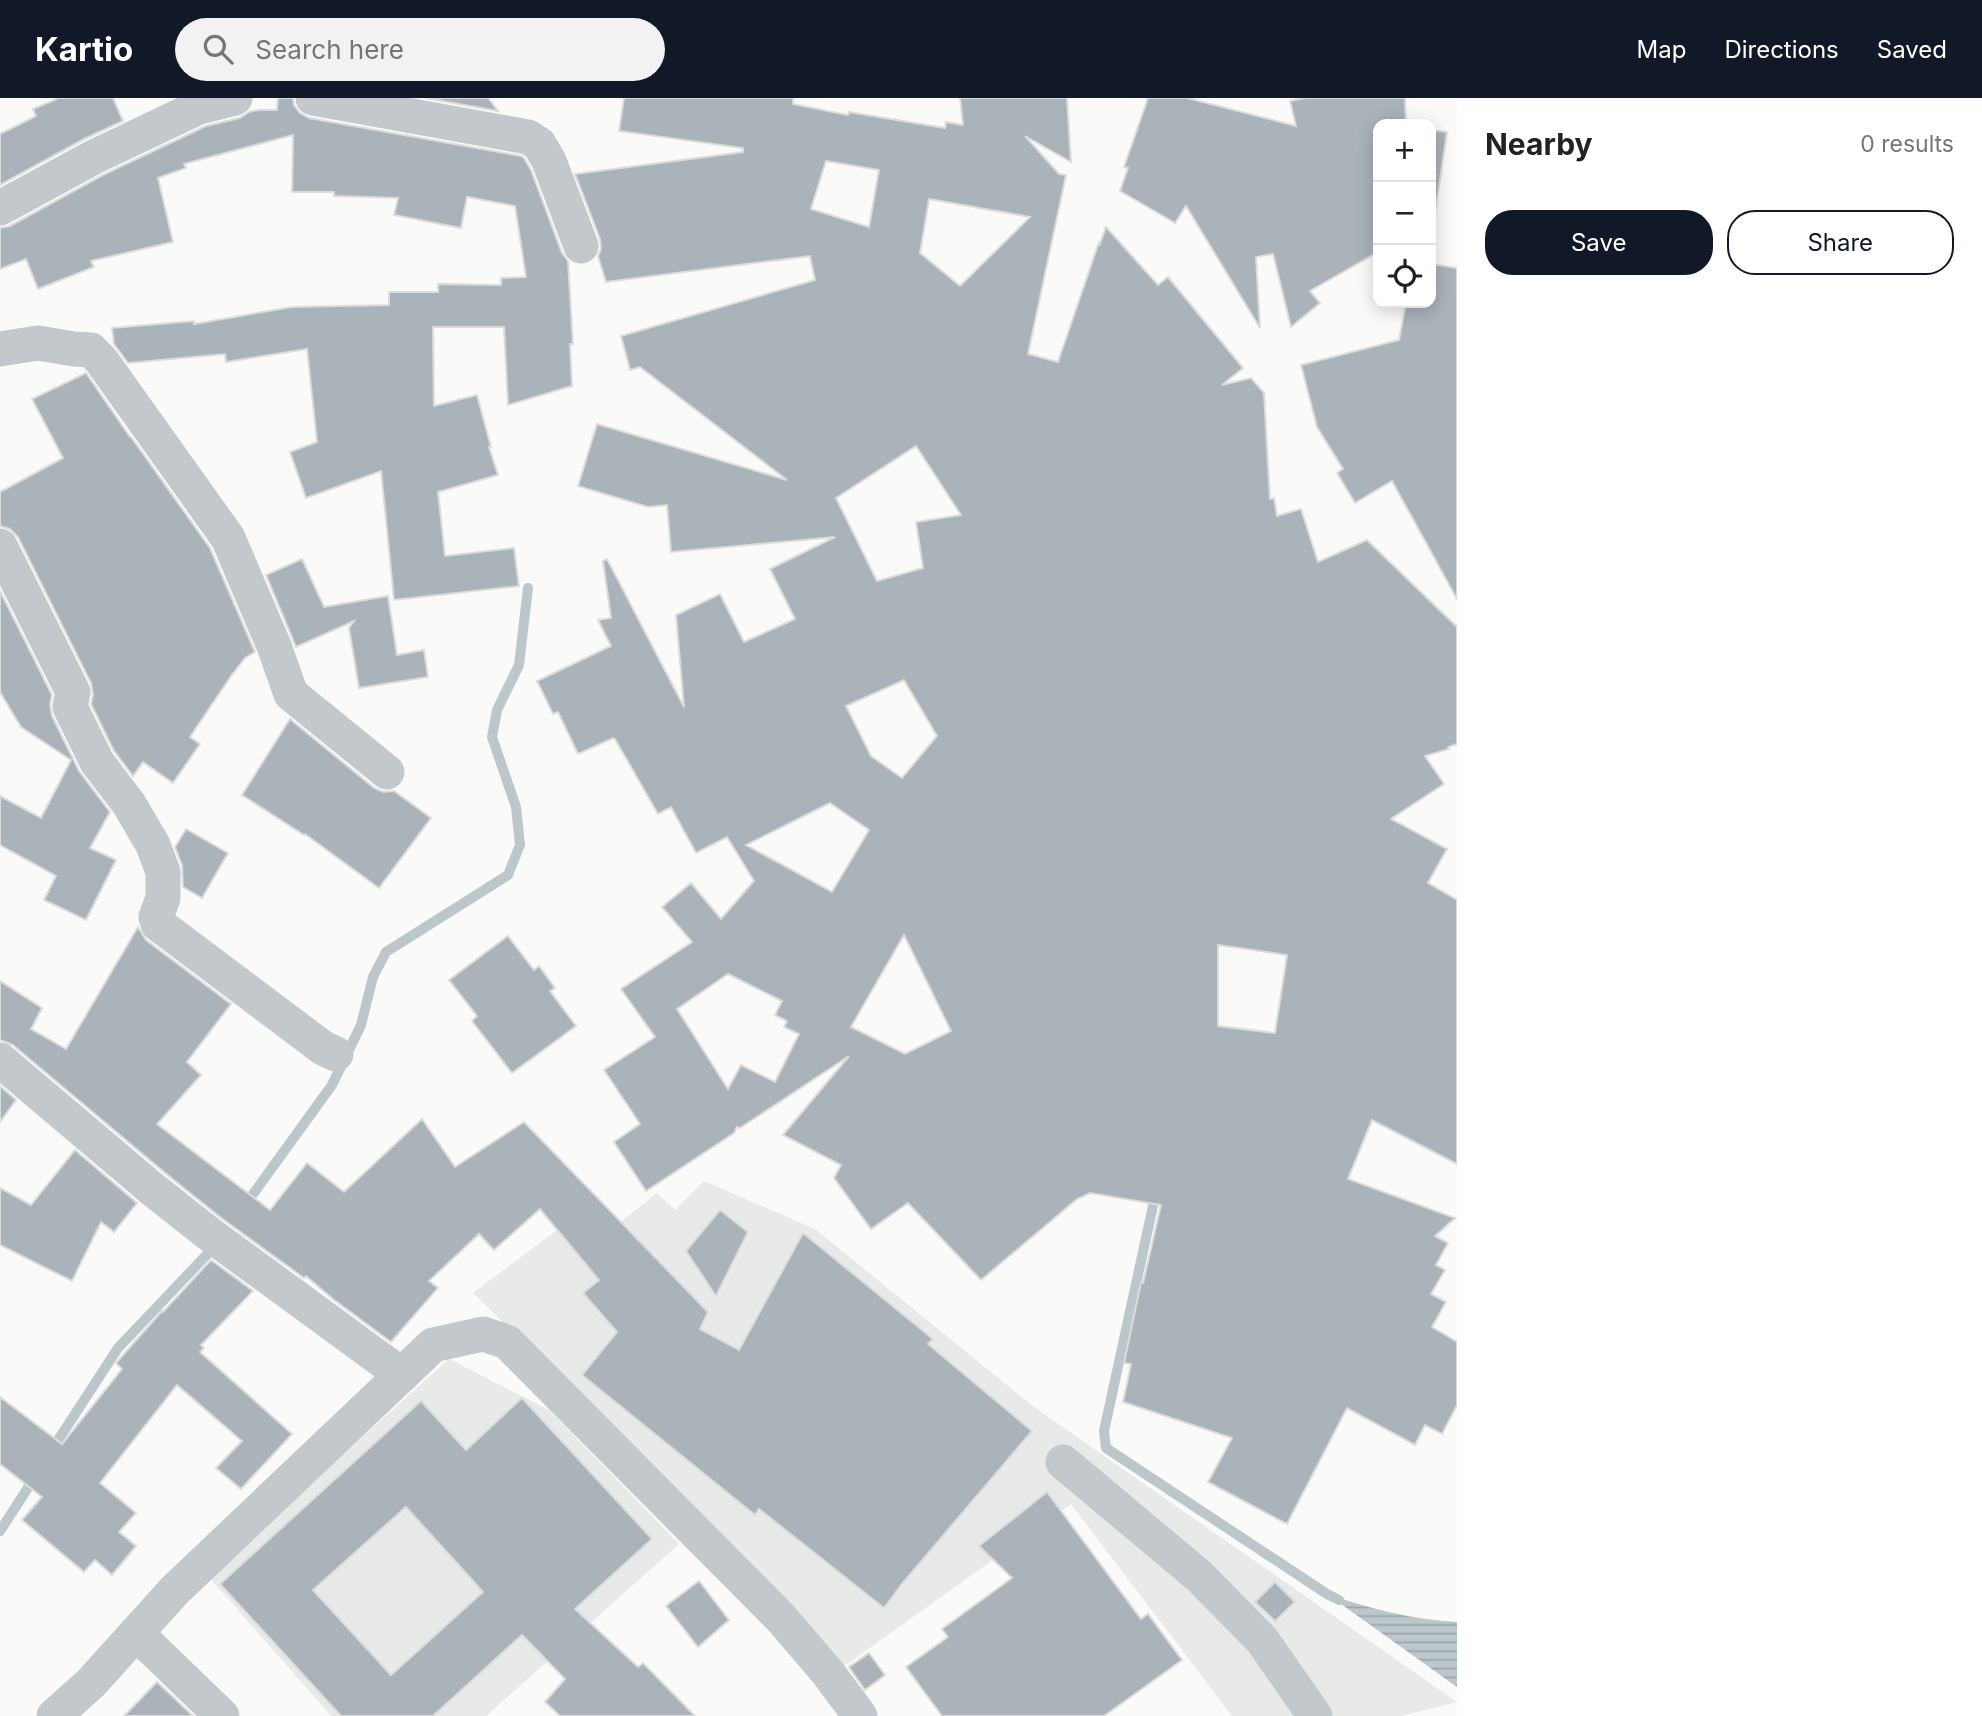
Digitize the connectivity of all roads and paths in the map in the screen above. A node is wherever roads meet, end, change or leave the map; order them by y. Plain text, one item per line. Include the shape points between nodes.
1 (235, 98) edge
2 (313, 98) edge
3 (0, 208) edge
4 (580, 246) dead end
5 (0, 349) edge
6 (0, 546) edge
7 (387, 772) dead end
8 (337, 1054) dead end
9 (0, 1060) edge
10 (402, 1375) junction
11 (1063, 1462) dead end
12 (136, 1633) junction
13 (54, 1716) edge
14 (222, 1716) edge
15 (860, 1716) edge
16 (1315, 1716) edge

1 - 3 street via 187,112
2 - 4 street via 528,137 539,144 549,161
5 - 7 street via 38,343 90,350 102,360 228,538 291,694
6 - 8 street via 73,692 70,707 97,762 153,845 163,872 158,924
9 - 10 street via 151,1188
10 - 12 street via 174,1590
10 - 15 street via 433,1345 484,1334 507,1342 781,1618
11 - 16 street via 1199,1576 1262,1640
12 - 13 street
12 - 14 street

